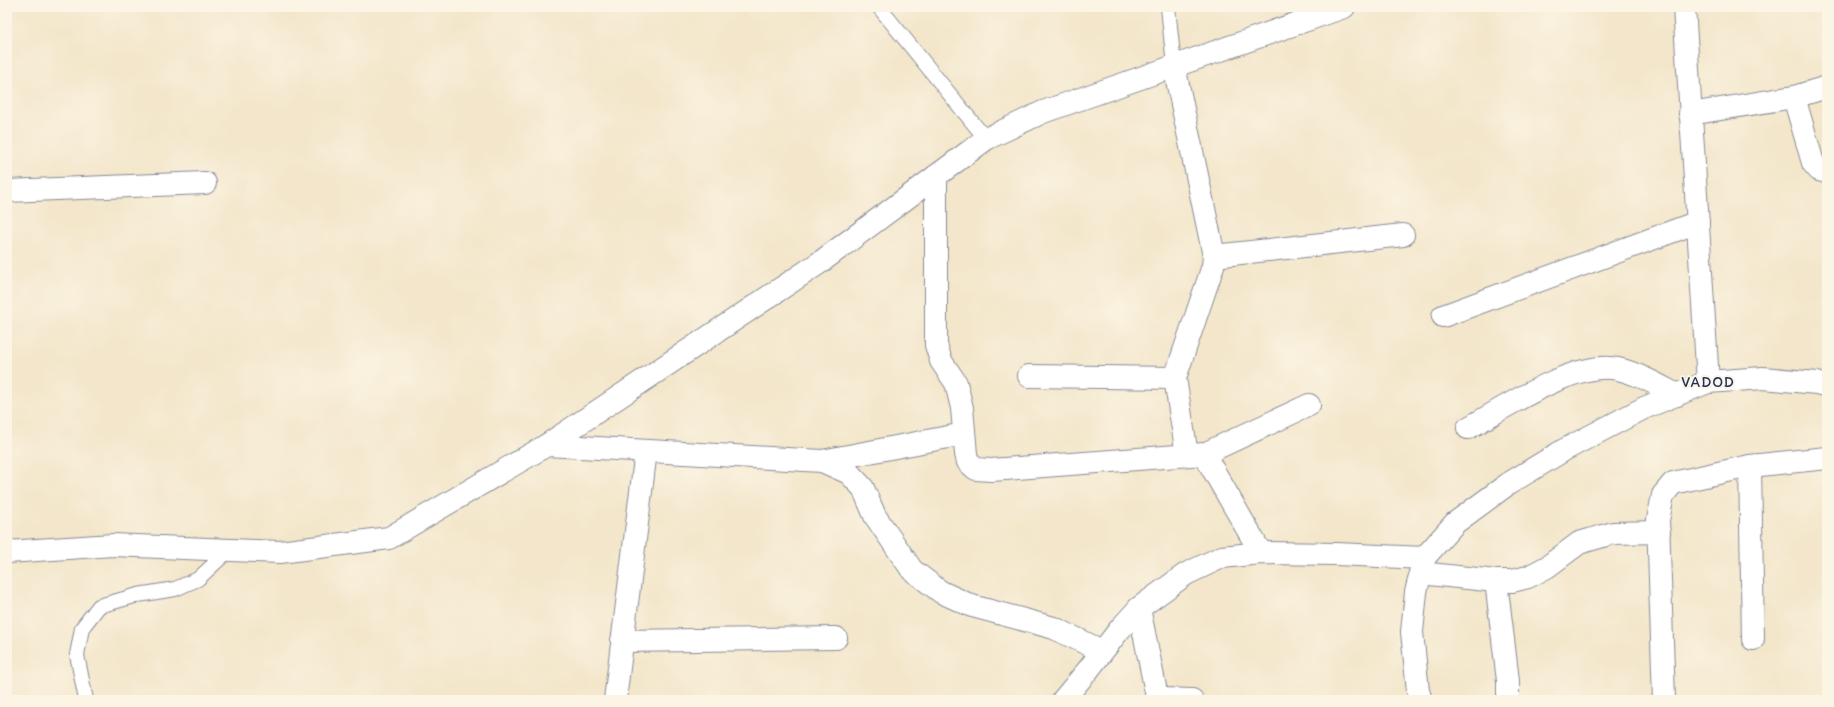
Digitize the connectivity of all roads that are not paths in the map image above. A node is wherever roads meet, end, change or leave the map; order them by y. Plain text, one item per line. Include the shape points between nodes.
1 (880, 7) edge
2 (1168, 7) edge
3 (1344, 7) edge
4 (1684, 7) edge
5 (1174, 66) junction
6 (1827, 87) edge
7 (1794, 97) junction
8 (1690, 114) junction
9 (986, 139) junction
10 (1827, 172) edge
11 (936, 176) junction
12 (206, 183) dead end
13 (7, 191) edge
14 (1698, 222) junction
15 (1403, 235) dead end
16 (1214, 256) junction
17 (1443, 316) dead end
18 (1029, 376) dead end
19 (1175, 378) junction
20 (1708, 382) junction
21 (1827, 386) edge
22 (1677, 395) junction
23 (1309, 405) dead end
24 (1468, 428) dead end
25 (964, 434) junction
26 (547, 445) junction
27 (646, 451) junction
28 (1195, 454) junction
29 (1827, 458) edge
30 (822, 461) junction
31 (1750, 466) junction
32 (1659, 532) junction
33 (229, 550) junction
34 (7, 552) edge
35 (1261, 553) junction
36 (1422, 566) junction
37 (1496, 581) junction
38 (1139, 608) junction
39 (836, 638) dead end
40 (1753, 639) dead end
41 (622, 641) junction
42 (1102, 651) junction
43 (86, 700) edge
44 (615, 700) edge
45 (1063, 700) edge
46 (1192, 700) edge
47 (1421, 700) edge
48 (1508, 700) edge
49 (1664, 700) edge

1 - 9 lane
2 - 5 lane
3 - 5 street
4 - 8 street
5 - 9 street via 1043,112
5 - 16 street
6 - 7 street
7 - 8 street
7 - 10 street via 1813,163 1820,170
8 - 14 street
9 - 11 street
11 - 25 street via 936,345 941,361 956,383 962,408
11 - 26 street via 822,261
12 - 13 street
14 - 17 street
14 - 20 street
15 - 16 street
16 - 19 street via 1213,266
18 - 19 street
19 - 28 street
20 - 21 street via 1763,378
20 - 22 street
22 - 24 street via 1646,379 1618,369 1598,368 1557,379
22 - 36 street via 1637,411 1564,450 1508,484 1455,523
23 - 28 street
25 - 28 street via 968,462 976,469 991,470
25 - 30 street
26 - 27 street
26 - 33 street via 389,538 280,552
27 - 30 street
27 - 41 street
28 - 35 street
29 - 31 street
30 - 42 street via 849,473 863,488 875,516 912,570 941,592 972,606 1054,628
31 - 32 street via 1672,483 1663,495 1658,520
31 - 40 street
32 - 37 street via 1613,533 1579,543 1547,567 1528,577
32 - 49 street
33 - 34 street via 113,545
33 - 43 lane via 198,579 175,589 138,595 99,606 82,628 77,655
35 - 36 street via 1336,554
35 - 38 street via 1222,557 1193,570
36 - 37 street
36 - 47 street via 1416,592 1412,632
37 - 48 street
38 - 42 street
38 - 46 street via 1156,692 1163,699
39 - 41 street
41 - 44 street
42 - 45 street

